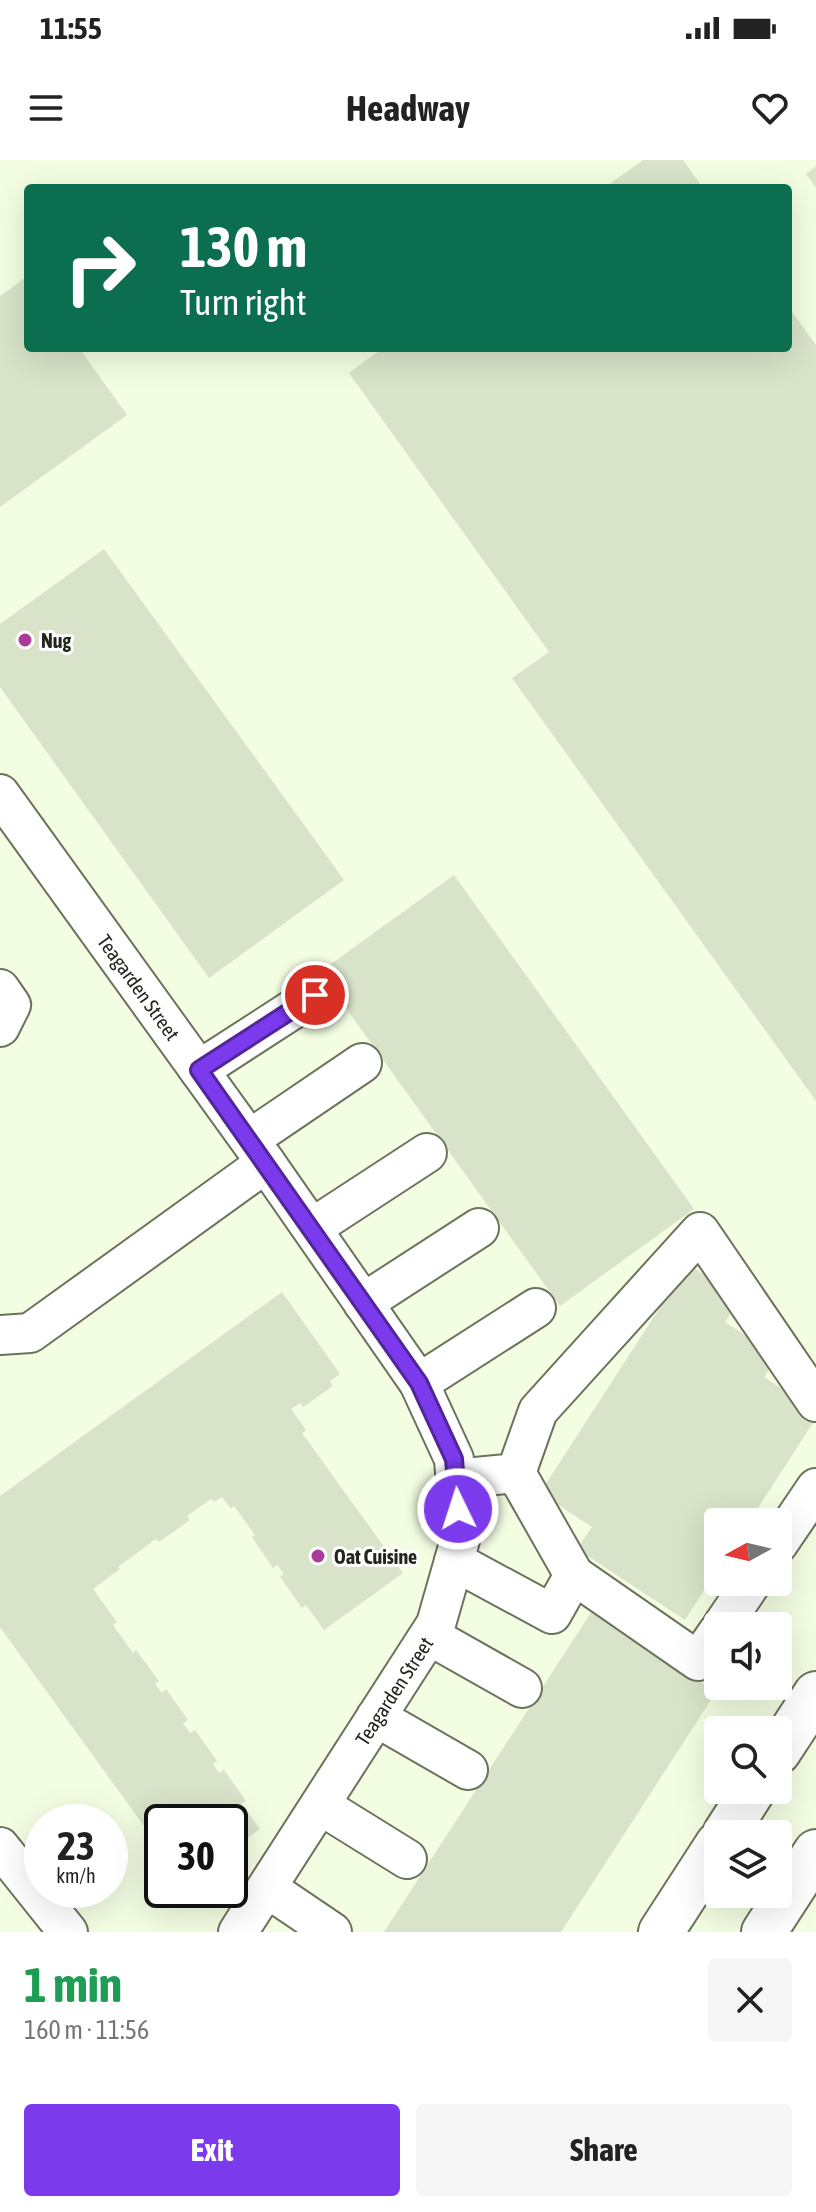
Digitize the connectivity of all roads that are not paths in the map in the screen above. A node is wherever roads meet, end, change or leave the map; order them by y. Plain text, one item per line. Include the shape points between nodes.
1 (0, 794) edge
2 (0, 989) edge
3 (315, 995) dead end
4 (0, 1027) edge
5 (362, 1063) dead end
6 (199, 1070) junction
7 (258, 1151) junction
8 (427, 1153) dead end
9 (312, 1228) junction
10 (479, 1228) dead end
11 (363, 1303) junction
12 (536, 1308) dead end
13 (0, 1335) edge
14 (419, 1383) junction
15 (816, 1402) edge
16 (516, 1473) junction
17 (455, 1479) junction
18 (816, 1488) edge
19 (792, 1523) edge
20 (454, 1561) junction
21 (574, 1575) junction
22 (430, 1636) junction
23 (704, 1652) edge
24 (522, 1688) dead end
25 (816, 1694) edge
26 (376, 1717) junction
27 (792, 1731) edge
28 (468, 1770) dead end
29 (320, 1805) junction
30 (0, 1847) edge
31 (816, 1852) edge
32 (407, 1859) dead end
33 (704, 1866) edge
34 (267, 1888) junction
35 (68, 1932) edge
36 (238, 1932) edge
37 (332, 1932) edge
38 (661, 1932) edge
39 (764, 1932) edge

1 - 6 street, Teagarden Street
2 - 4 street via 11,1005
3 - 6 street
5 - 7 street
6 - 7 street, Teagarden Street
7 - 9 street, Teagarden Street
7 - 13 street via 30,1333
8 - 9 street
9 - 11 street, Teagarden Street
10 - 11 street
11 - 14 street, Teagarden Street
12 - 14 street
14 - 17 street, Teagarden Street via 454,1459
15 - 16 street via 700,1232 538,1411
16 - 17 street
16 - 21 street
17 - 20 street, Teagarden Street via 460,1540
18 - 19 street
20 - 21 street via 552,1614
20 - 22 street, Teagarden Street
21 - 23 street via 698,1661
22 - 24 street
22 - 26 street, Teagarden Street
25 - 27 highway
26 - 28 street
26 - 29 street, Teagarden Street
29 - 32 street
29 - 34 street, Teagarden Street
30 - 35 street
31 - 39 highway
33 - 38 highway
34 - 36 street, Teagarden Street
34 - 37 street

